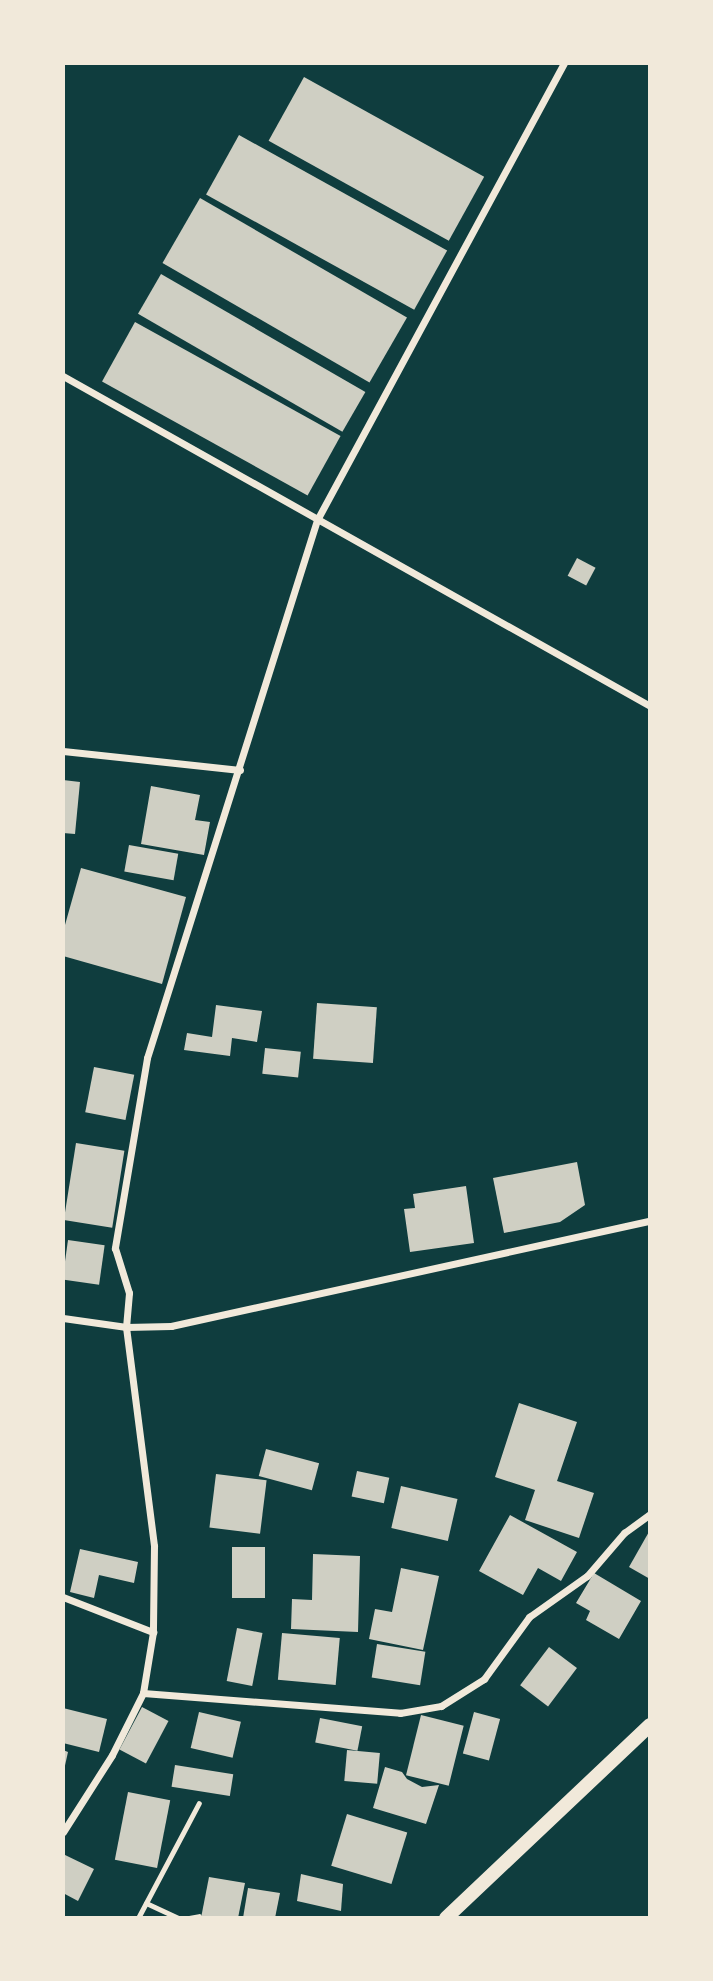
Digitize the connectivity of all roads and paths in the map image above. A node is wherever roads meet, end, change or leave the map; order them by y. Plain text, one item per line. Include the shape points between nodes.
1 (564, 63) edge
2 (63, 376) edge
3 (317, 520) junction
4 (650, 706) edge
5 (63, 751) edge
6 (240, 770) junction
7 (650, 1221) edge
8 (63, 1318) edge
9 (126, 1327) junction
10 (650, 1514) edge
11 (63, 1597) edge
12 (153, 1632) junction
13 (143, 1693) junction
14 (650, 1725) edge
15 (199, 1803) dead end
16 (63, 1832) edge
17 (146, 1903) junction
18 (199, 1916) dead end
19 (138, 1918) edge
20 (178, 1918) edge
21 (189, 1918) edge
22 (446, 1918) edge

1 - 3 street
2 - 3 street
3 - 4 street
3 - 6 street
5 - 6 street
6 - 9 street via 147,1058 116,1248 129,1293
7 - 9 street via 171,1326
8 - 9 street
9 - 12 street via 154,1546
10 - 13 street via 624,1533 587,1576 529,1617 484,1679 441,1706 400,1713
11 - 12 street
12 - 13 street
13 - 16 street via 112,1755
14 - 22 main road
15 - 17 lane
17 - 19 lane
17 - 20 lane
18 - 21 lane

